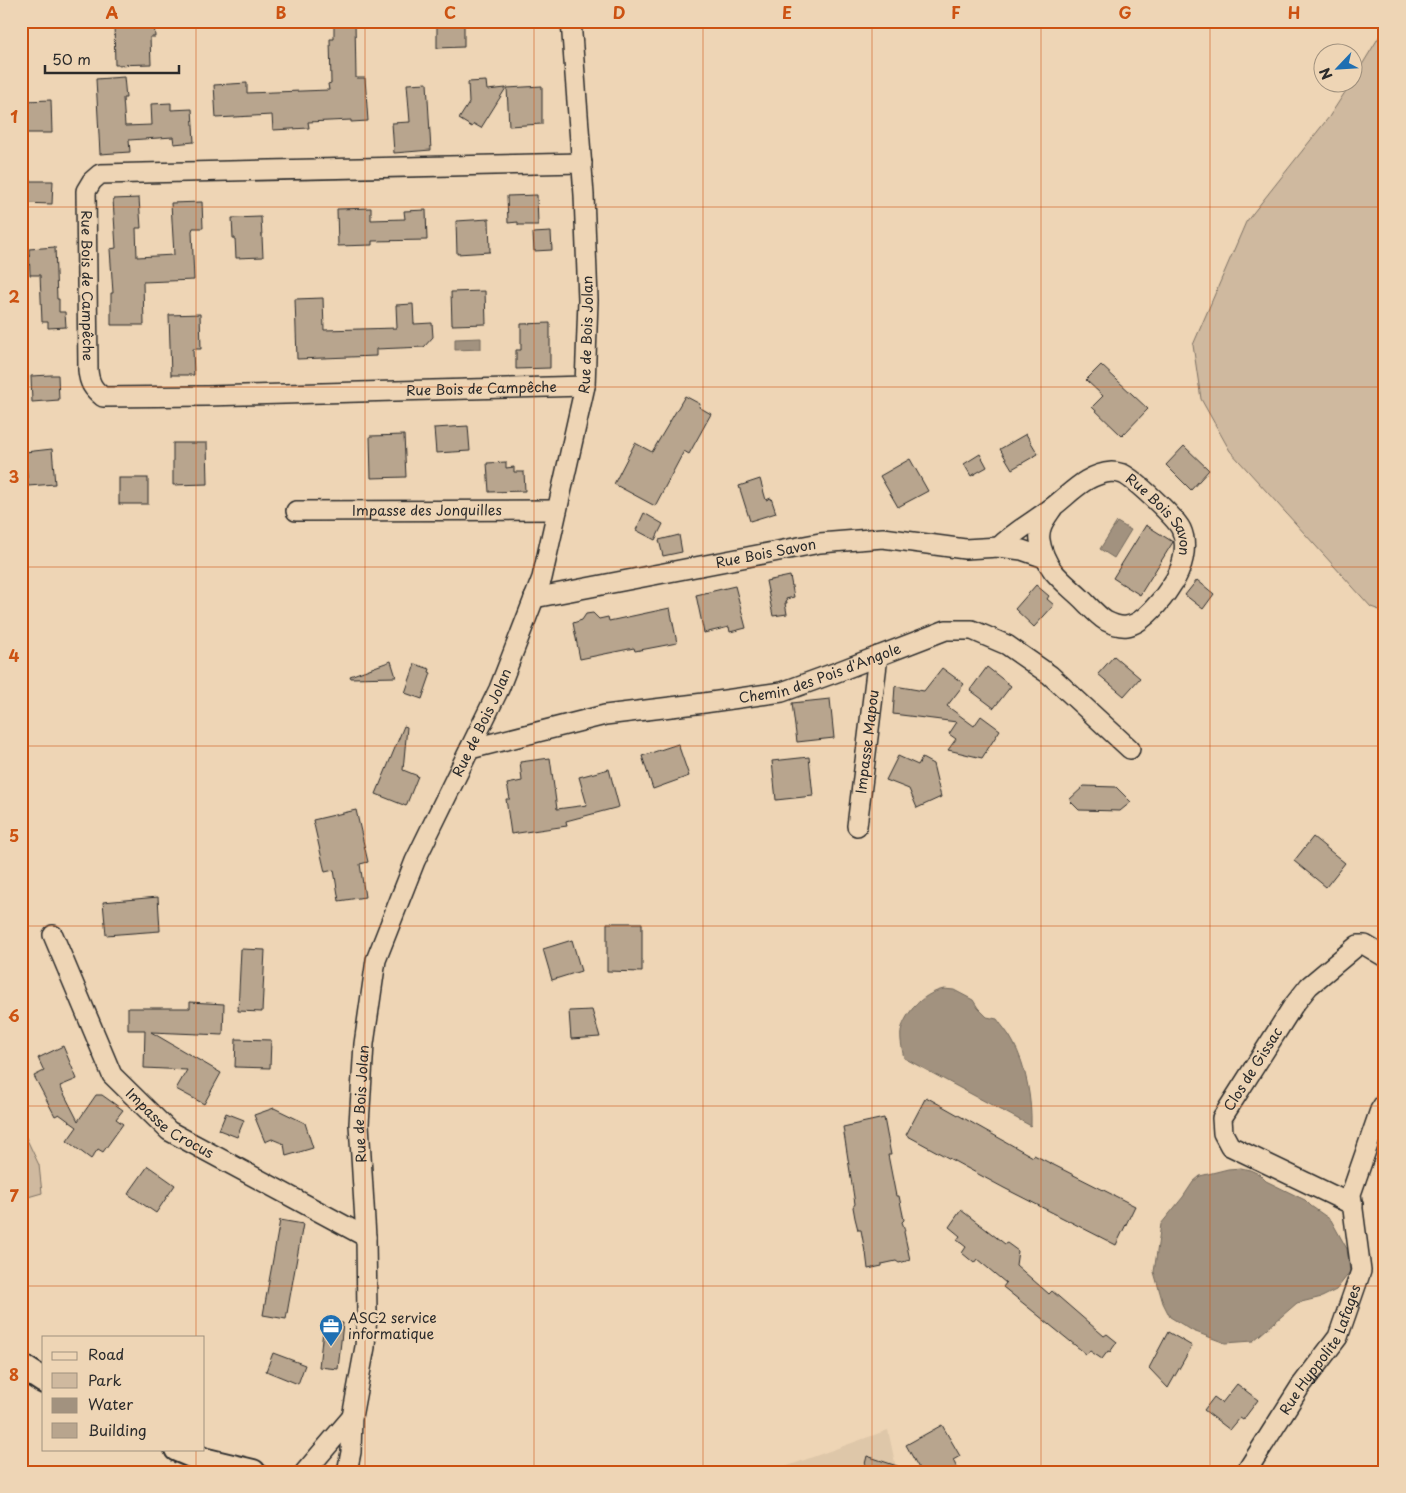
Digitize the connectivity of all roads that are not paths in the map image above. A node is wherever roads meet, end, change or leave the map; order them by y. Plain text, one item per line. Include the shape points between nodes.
1 (571, 21) edge
2 (582, 164) junction
3 (585, 386) junction
4 (1054, 506) junction
5 (557, 510) junction
6 (296, 511) dead end
7 (1000, 547) junction
8 (1045, 558) junction
9 (534, 598) junction
10 (878, 656) junction
11 (470, 749) junction
12 (1130, 749) dead end
13 (857, 826) dead end
14 (53, 935) dead end
15 (1385, 957) edge
16 (1385, 1102) edge
17 (1353, 1205) junction
18 (366, 1237) junction
19 (21, 1366) edge
20 (42, 1380) edge
21 (352, 1417) junction
22 (180, 1450) edge
23 (209, 1466) edge
24 (253, 1472) edge
25 (305, 1472) edge
26 (347, 1472) edge
27 (1246, 1472) edge

1 - 2 street, Rue de Bois Jolan
2 - 3 street, Rue de Bois Jolan via 588,300
2 - 3 street, Rue Bois de Campêche via 100,174 86,191 88,370 89,381 103,397
3 - 5 street, Rue de Bois Jolan
4 - 7 street, Rue Bois Savon
4 - 8 street, Rue Bois Savon via 1042,523 1040,532
4 - 8 street, Rue Bois Savon via 1077,486 1102,473 1125,474 1161,504 1181,528 1183,559 1176,579 1163,599 1138,623 1118,626 1105,620 1052,571
5 - 6 street, Impasse des Jonquilles
5 - 9 street, Rue de Bois Jolan via 542,578
7 - 8 street, Rue Bois Savon
7 - 9 street, Rue Bois Savon via 965,549 884,538 820,543
9 - 11 street, Rue de Bois Jolan via 499,688
10 - 11 street, Chemin des Pois d'Angole via 782,692 605,715
10 - 12 street, Chemin des Pois d'Angole via 946,630 972,630 1007,645 1050,675
10 - 13 street, Impasse Mapou
11 - 18 street, Rue de Bois Jolan via 415,861 376,960 364,1044 359,1124
14 - 18 street, Impasse Crocus via 112,1075 169,1131
15 - 17 street, Clos de Gissac via 1365,945 1358,945 1309,986 1222,1118 1223,1133 1230,1146
16 - 17 street, Rue Hyppolite Lafages via 1351,1194
17 - 27 street, Rue Hyppolite Lafages via 1361,1271 1338,1336 1300,1387
18 - 21 street, Rue de Bois Jolan via 365,1347
19 - 20 main road
21 - 25 street, Rue de Bois Jolan
21 - 26 street, Rue de Bois Jolan
22 - 23 main road
23 - 24 main road

